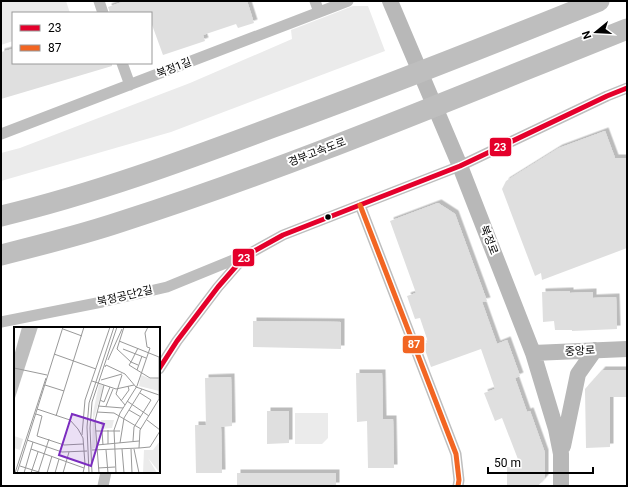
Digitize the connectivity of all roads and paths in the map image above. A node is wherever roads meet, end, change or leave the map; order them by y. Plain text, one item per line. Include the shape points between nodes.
1 (99, 1) edge
2 (315, 1) edge
3 (348, 1) edge
4 (390, 1) edge
5 (599, 1) edge
6 (103, 12) edge
7 (319, 12) junction
8 (627, 29) edge
9 (122, 64) edge
10 (130, 85) junction
11 (627, 88) edge
12 (1, 134) edge
13 (460, 166) junction
14 (360, 205) junction
15 (1, 216) edge
16 (1, 255) edge
17 (245, 256) junction
18 (1, 322) edge
19 (627, 349) edge
20 (595, 350) junction
21 (533, 354) junction
22 (160, 368) edge
23 (561, 454) junction
24 (106, 473) edge
25 (103, 486) edge
26 (458, 486) edge
27 (561, 486) edge

1 - 6 street
2 - 7 street
3 - 7 street, 북정1길
4 - 13 street, 북정로
5 - 15 highway via 205,153 120,182
7 - 10 street, 북정1길
8 - 16 highway, 경부고속도로 via 239,182 119,223
9 - 10 street
10 - 12 street, 북정1길
11 - 13 street
13 - 14 street
13 - 21 street, 북정로
14 - 17 street via 283,235
14 - 26 street via 456,454
17 - 18 street, 북정공단2길 via 167,287
17 - 22 street via 218,287
19 - 20 street, 중앙로
20 - 21 street, 중앙로
20 - 23 street via 578,374
21 - 23 street, 북정로 via 556,428
23 - 27 street, 북정로
24 - 25 street

